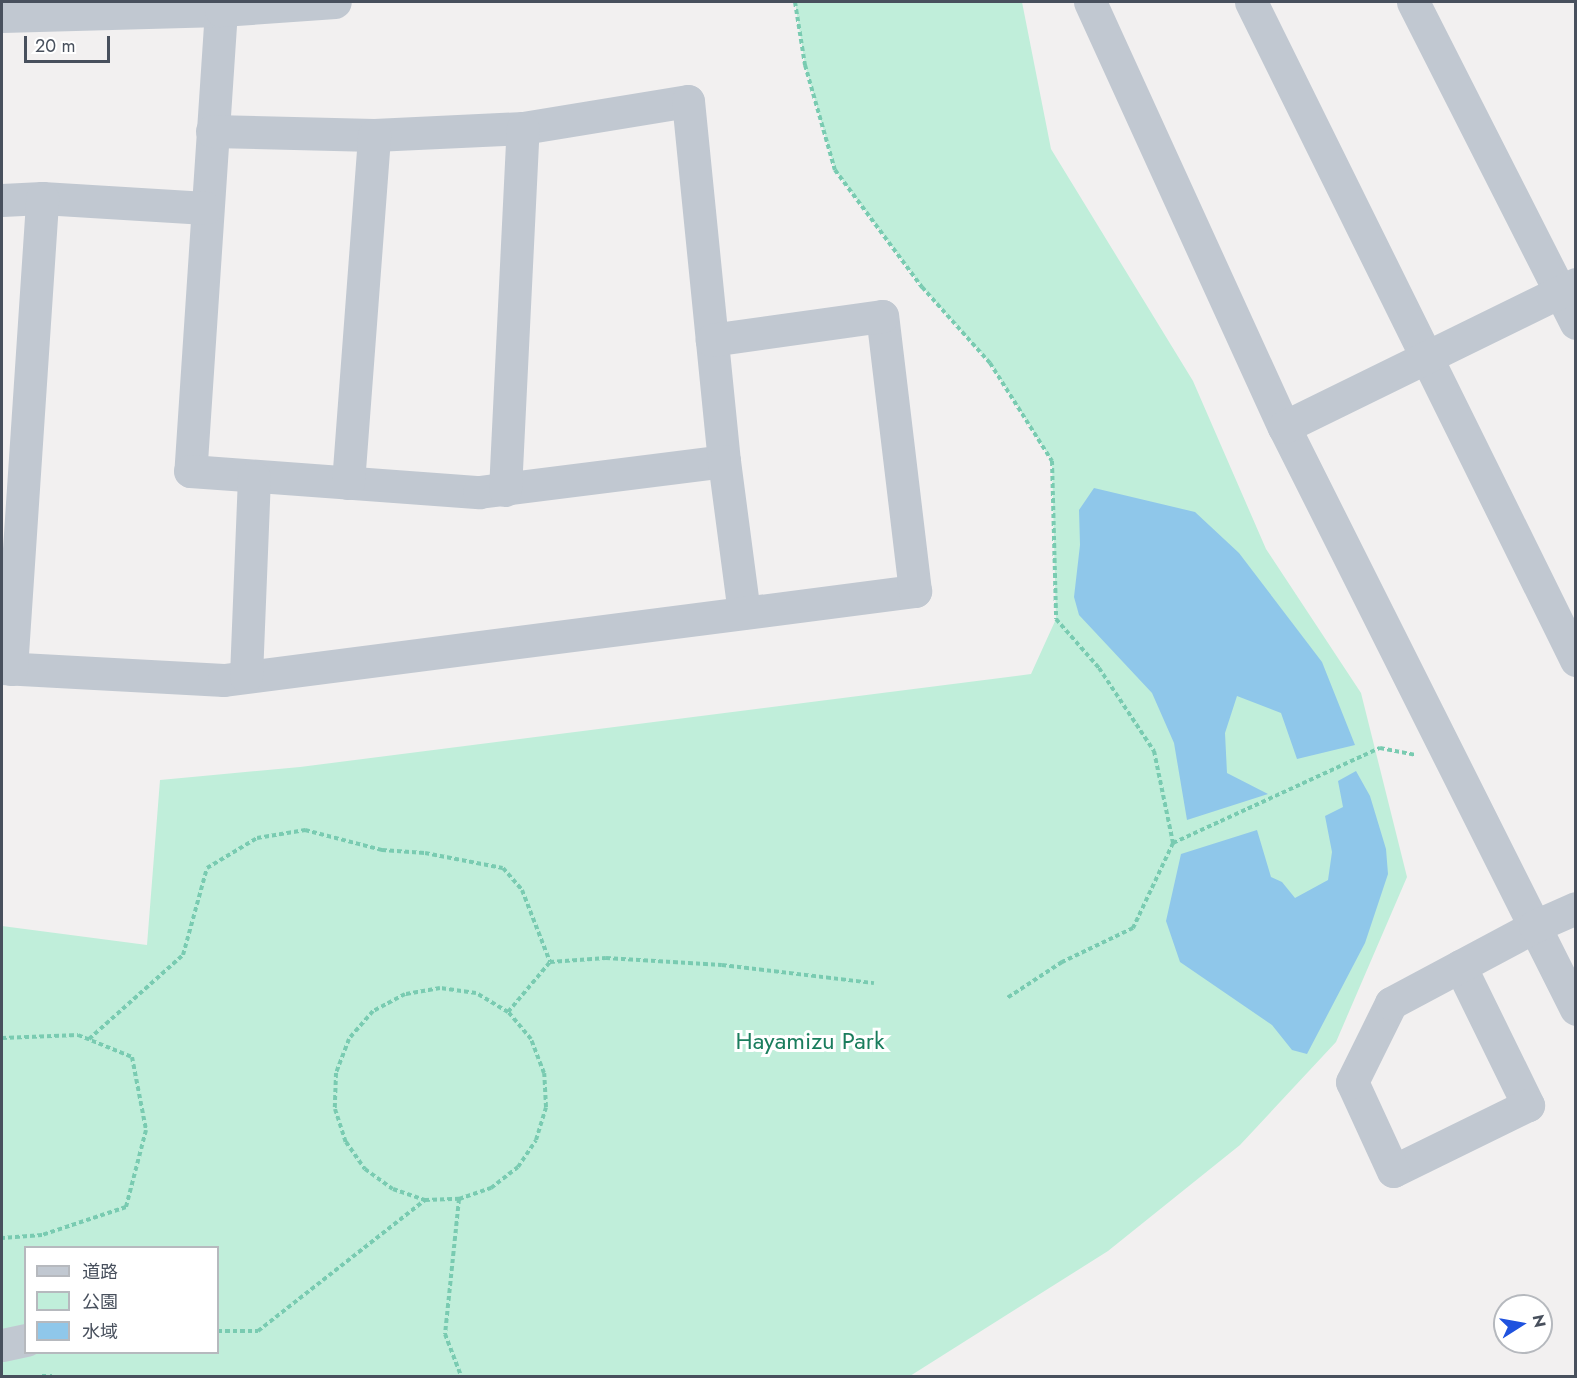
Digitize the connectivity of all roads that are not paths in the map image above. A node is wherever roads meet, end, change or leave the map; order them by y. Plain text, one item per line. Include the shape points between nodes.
1 (335, 2) edge
2 (1090, 2) edge
3 (1251, 2) edge
4 (1413, 2) edge
5 (221, 10) junction
6 (2, 16) edge
7 (523, 128) junction
8 (212, 131) junction
9 (374, 135) junction
10 (42, 198) junction
11 (2, 200) edge
12 (206, 208) junction
13 (1568, 287) edge
14 (1575, 323) edge
15 (712, 340) junction
16 (1426, 357) junction
17 (1284, 428) junction
18 (724, 461) junction
19 (254, 477) junction
20 (348, 483) junction
21 (505, 490) junction
22 (744, 613) junction
23 (1575, 660) edge
24 (6, 668) edge
25 (246, 676) junction
26 (1575, 908) edge
27 (1535, 926) junction
28 (1460, 966) junction
29 (1575, 1009) edge
30 (24, 1340) edge
31 (2, 1345) edge

1 - 5 street
2 - 17 street
3 - 16 street
4 - 13 street
5 - 6 street
5 - 8 street
7 - 9 street
7 - 15 street via 688,100
7 - 21 street
8 - 9 street
8 - 12 street
9 - 20 street
10 - 11 street
10 - 12 street
10 - 24 street
12 - 19 street via 190,471
13 - 14 street
13 - 16 street
15 - 18 street
15 - 22 street via 882,316 915,591
16 - 17 street
16 - 23 street
17 - 27 street
18 - 21 street
18 - 22 street
19 - 20 street
19 - 25 street
20 - 21 street via 479,492
22 - 25 street
24 - 25 street via 224,680
26 - 27 street
27 - 28 street
27 - 29 street
28 - 28 street via 1391,1003 1352,1082 1393,1171 1527,1105
30 - 31 street

